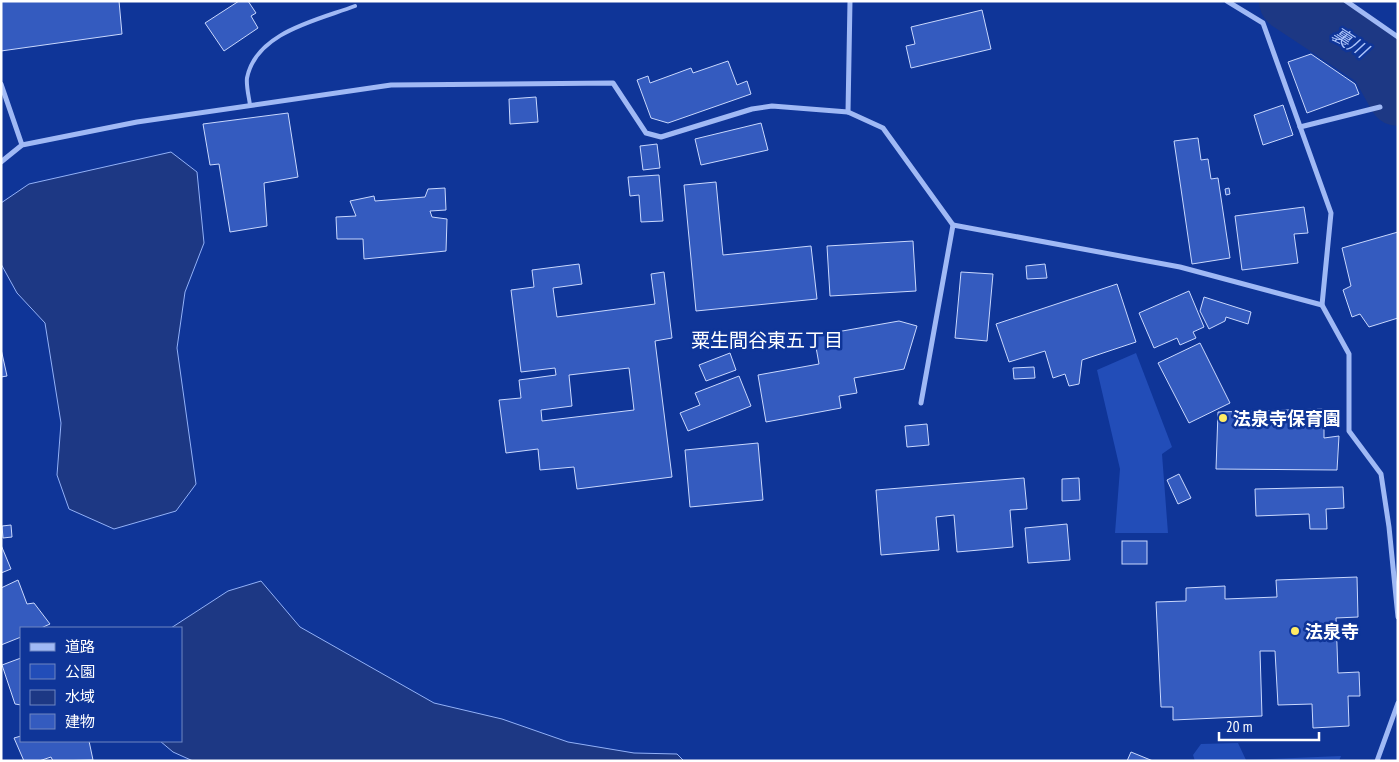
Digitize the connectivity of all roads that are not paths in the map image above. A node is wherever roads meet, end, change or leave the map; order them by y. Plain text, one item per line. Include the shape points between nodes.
1 (850, 1) edge
2 (1227, 1) edge
3 (1346, 1) edge
4 (356, 6) dead end
5 (1398, 37) edge
6 (1, 84) edge
7 (250, 105) junction
8 (1380, 107) dead end
9 (848, 112) junction
10 (1300, 127) junction
11 (22, 145) junction
12 (1, 162) edge
13 (953, 225) junction
14 (1322, 305) junction
15 (921, 403) dead end
16 (1390, 527) junction
17 (1398, 528) edge
18 (1398, 617) edge
19 (1398, 703) edge
20 (1377, 761) edge

1 - 9 street
2 - 10 street via 1263,23
3 - 5 street
4 - 7 lane via 284,33 256,55 247,79
6 - 11 street
7 - 9 street via 392,85 613,82 646,133 661,137 772,106
7 - 11 street via 136,122
8 - 10 street
9 - 13 street via 883,128
10 - 14 street via 1331,213
11 - 12 street
13 - 14 street via 1180,267
13 - 15 street
14 - 16 street via 1349,354 1349,431 1381,474
16 - 17 street
16 - 18 street
19 - 20 street

